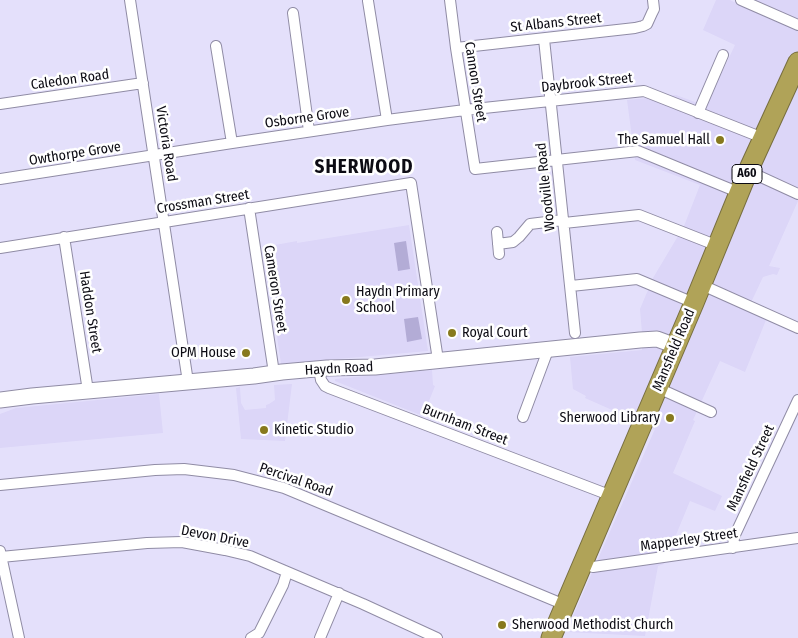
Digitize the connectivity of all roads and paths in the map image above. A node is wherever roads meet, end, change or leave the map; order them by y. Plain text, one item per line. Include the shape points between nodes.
1 (130, 0) edge
2 (450, 0) edge
3 (652, 0) edge
4 (741, 0) edge
5 (368, 1) edge
6 (293, 13) dead end
7 (798, 25) edge
8 (544, 39) junction
9 (216, 46) dead end
10 (456, 48) junction
11 (723, 55) dead end
12 (798, 62) edge
13 (143, 83) junction
14 (551, 100) junction
15 (0, 104) edge
16 (465, 110) junction
17 (698, 113) junction
18 (387, 120) junction
19 (310, 131) junction
20 (763, 138) junction
21 (232, 142) junction
22 (154, 155) junction
23 (557, 160) junction
24 (748, 171) junction
25 (0, 179) edge
26 (740, 193) junction
27 (798, 194) edge
28 (249, 208) junction
29 (563, 221) junction
30 (164, 222) junction
31 (497, 232) dead end
32 (64, 237) junction
33 (718, 246) junction
34 (0, 248) edge
35 (702, 285) junction
36 (571, 286) junction
37 (694, 304) junction
38 (798, 328) edge
39 (576, 333) dead end
40 (676, 346) junction
41 (548, 350) junction
42 (438, 360) junction
43 (319, 369) junction
44 (274, 373) junction
45 (188, 382) junction
46 (658, 388) junction
47 (88, 391) junction
48 (0, 400) edge
49 (798, 400) edge
50 (711, 412) dead end
51 (523, 417) dead end
52 (0, 485) edge
53 (612, 496) junction
54 (798, 538) edge
55 (733, 548) junction
56 (1, 554) edge
57 (583, 563) junction
58 (287, 572) junction
59 (338, 594) junction
60 (565, 605) junction
61 (423, 635) edge
62 (19, 638) edge
63 (251, 638) edge
64 (320, 638) edge
65 (437, 638) edge
66 (551, 638) edge

1 - 13 street, Victoria Road
2 - 10 street, Cannon Street
3 - 8 street, St Albans Street via 654,10 648,24 643,26
4 - 7 street
5 - 18 street
6 - 19 street
8 - 10 street, St Albans Street
8 - 14 street, Woodville Road
9 - 21 street
10 - 16 street, Cannon Street
11 - 17 street
12 - 20 highway, Mansfield Road / A60
13 - 15 street, Caledon Road
13 - 22 street, Victoria Road
14 - 16 street, Daybrook Street
14 - 17 street, Daybrook Street via 644,91
14 - 23 street, Woodville Road
16 - 18 street, Osborne Grove
16 - 23 street, Cannon Street via 475,168
17 - 20 street, Daybrook Street
18 - 19 street, Osborne Grove
19 - 21 street, Osborne Grove
20 - 24 highway, Mansfield Road / A60
21 - 22 street, Osborne Grove
22 - 25 street, Owthorpe Grove
22 - 30 street, Victoria Road
23 - 26 street via 638,151
23 - 29 street, Woodville Road
24 - 26 highway, Mansfield Road / A60
24 - 27 street
26 - 33 highway, Mansfield Road / A60
28 - 30 street, Crossman Street
28 - 42 street, Crossman Street via 411,183
28 - 44 street, Cameron Street
29 - 31 street via 530,224 513,242 499,249
29 - 33 street via 639,215
29 - 36 street, Woodville Road
30 - 32 street, Crossman Street
30 - 45 street, Victoria Road
32 - 34 street, Crossman Street
32 - 47 street, Haddon Street
33 - 35 highway, Mansfield Road / A60
35 - 37 highway, Mansfield Road / A60
35 - 38 street
36 - 37 street via 637,279
36 - 39 street, Woodville Road
37 - 40 highway, Mansfield Road / A60
40 - 41 street, Haydn Road via 657,339
40 - 46 highway, Mansfield Road / A60
41 - 42 street, Haydn Road
41 - 51 street
42 - 43 street, Haydn Road
43 - 44 street, Haydn Road
43 - 53 street, Burnham Street via 321,380 329,388
44 - 45 street, Haydn Road
45 - 47 street, Haydn Road
46 - 50 street
46 - 53 highway, Mansfield Road / A60
47 - 48 street, Haydn Road
49 - 55 street, Mansfield Street via 734,538
52 - 60 street, Percival Road via 184,469 242,477 284,488
53 - 57 highway, Mansfield Road / A60
54 - 55 street, Mapperley Street
55 - 57 street, Mapperley Street via 600,566
56 - 58 street, Devon Drive via 182,542 250,556
56 - 62 street
57 - 60 highway, Mansfield Road / A60
58 - 59 street, Devon Drive
58 - 63 street via 259,633
59 - 61 street, Devon Drive
59 - 64 street
60 - 66 highway, Mansfield Road / A60
61 - 65 street, Devon Drive

